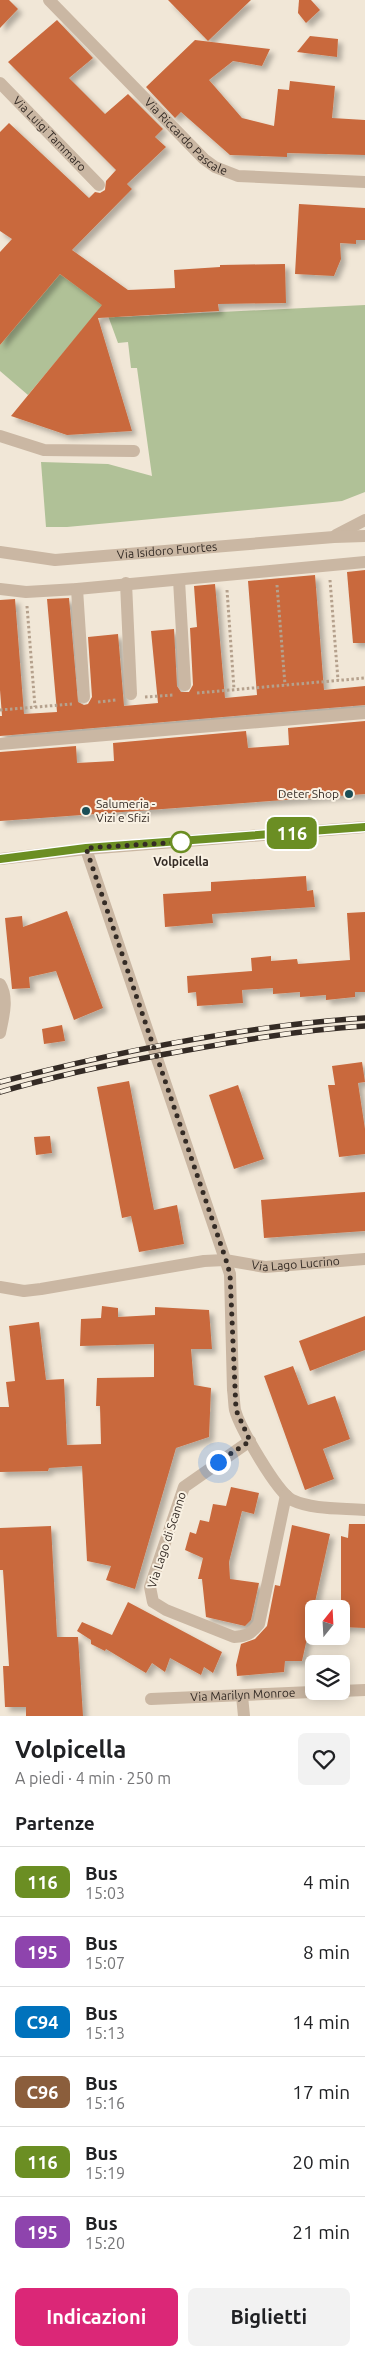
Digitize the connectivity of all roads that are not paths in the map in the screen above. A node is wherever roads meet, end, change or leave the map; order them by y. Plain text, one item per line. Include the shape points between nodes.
1 (49, 0) edge
2 (0, 82) edge
3 (365, 182) edge
4 (99, 185) dead end
5 (0, 436) edge
6 (134, 451) dead end
7 (365, 520) edge
8 (365, 536) edge
9 (334, 537) junction
10 (0, 552) edge
11 (365, 562) edge
12 (178, 580) junction
13 (126, 583) junction
14 (0, 589) edge
15 (77, 589) junction
16 (185, 685) dead end
17 (130, 694) dead end
18 (84, 697) dead end
19 (365, 713) edge
20 (0, 744) edge
21 (365, 827) edge
22 (86, 848) junction
23 (0, 859) edge
24 (0, 984) edge
25 (0, 1034) edge
26 (365, 1259) edge
27 (226, 1260) junction
28 (0, 1287) edge
29 (250, 1441) junction
30 (286, 1495) junction
31 (365, 1510) edge
32 (365, 1690) edge
33 (350, 1691) edge
34 (305, 1693) edge
35 (242, 1696) junction
36 (151, 1699) dead end
37 (244, 1716) edge

1 - 3 street, Via Riccardo Pascale via 215,167 238,176
2 - 4 street, Via Luigi Tammaro
5 - 6 street via 44,450
7 - 9 street, Via Isidoro Fuortes
8 - 9 street, Via Isidoro Fuortes
9 - 10 street, Via Isidoro Fuortes via 55,560
11 - 12 street
12 - 13 street
12 - 16 street
13 - 15 street
13 - 17 street
14 - 15 street via 26,592
15 - 18 street
19 - 20 street
21 - 22 street
22 - 23 street
22 - 27 street
24 - 25 street via 4,990 5,1006
26 - 27 street, Via Lago Lucrino via 265,1267
27 - 28 street, Via Lago Lucrino via 180,1264 41,1289 24,1291
27 - 29 street via 230,1274 236,1410
29 - 30 street
29 - 30 street, Via Lago di Scanno via 184,1487 150,1587 153,1602 234,1637 252,1632 258,1624
30 - 31 street via 299,1503
32 - 33 street
34 - 35 street, Via Marilyn Monroe
35 - 36 street, Via Marilyn Monroe
35 - 37 street

